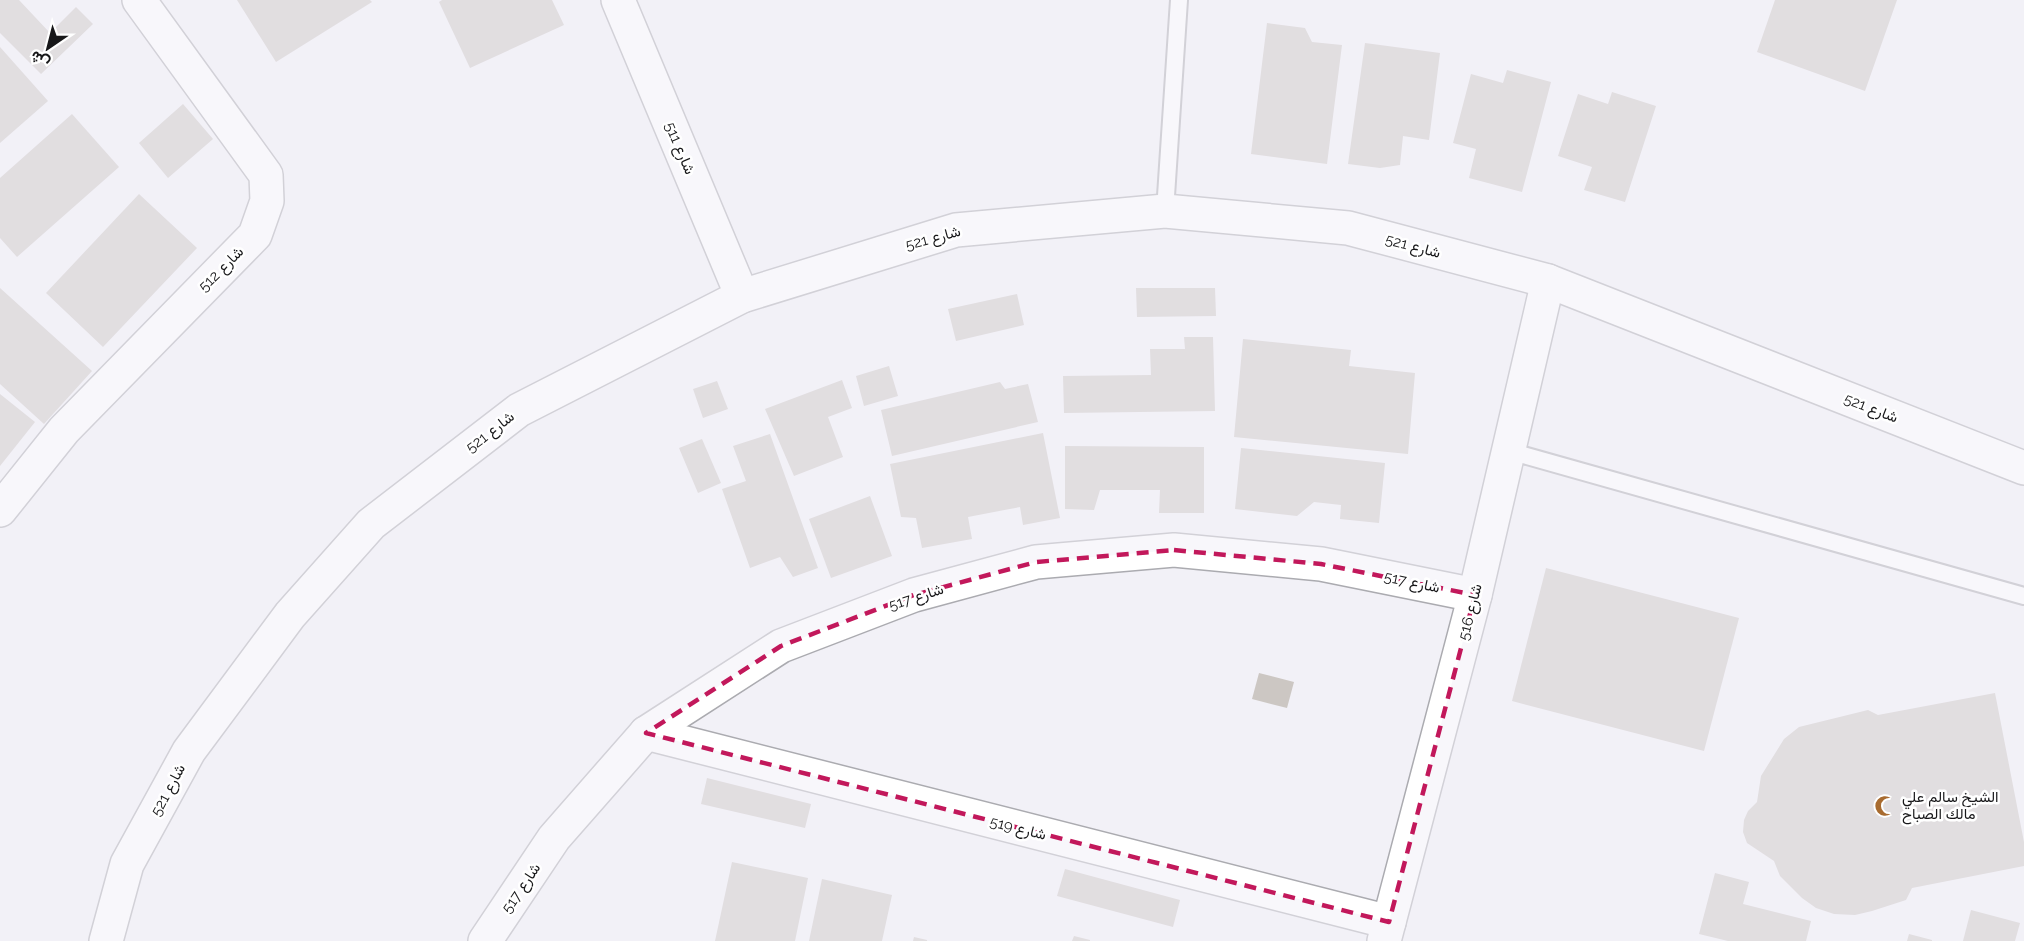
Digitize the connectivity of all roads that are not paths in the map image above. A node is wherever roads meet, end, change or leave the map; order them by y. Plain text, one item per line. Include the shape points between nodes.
1 (139, 0) edge
2 (618, 0) edge
3 (1179, 0) edge
4 (1165, 211) junction
5 (1548, 281) junction
6 (742, 296) junction
7 (1509, 451) junction
8 (2024, 468) edge
9 (0, 510) edge
10 (1474, 595) junction
11 (2024, 596) edge
12 (646, 734) junction
13 (1387, 931) edge
14 (106, 941) edge
15 (485, 941) edge

1 - 9 street, شارع 512 via 266,175 267,201 255,235 64,430
2 - 6 street, شارع 511
3 - 4 lane
4 - 5 street, شارع 521 via 1348,228
4 - 6 street, شارع 521 via 956,230
5 - 7 street, شارع 516
5 - 8 street, شارع 521
6 - 14 street, شارع 521 via 519,410 371,524 290,615 189,751 128,864
7 - 10 street, شارع 516
7 - 11 lane
10 - 12 street, شارع 517 via 1321,564 1174,550 1036,562 914,595 781,646
10 - 13 street, شارع 516
12 - 13 street, شارع 519
12 - 15 street, شارع 517 via 554,838

